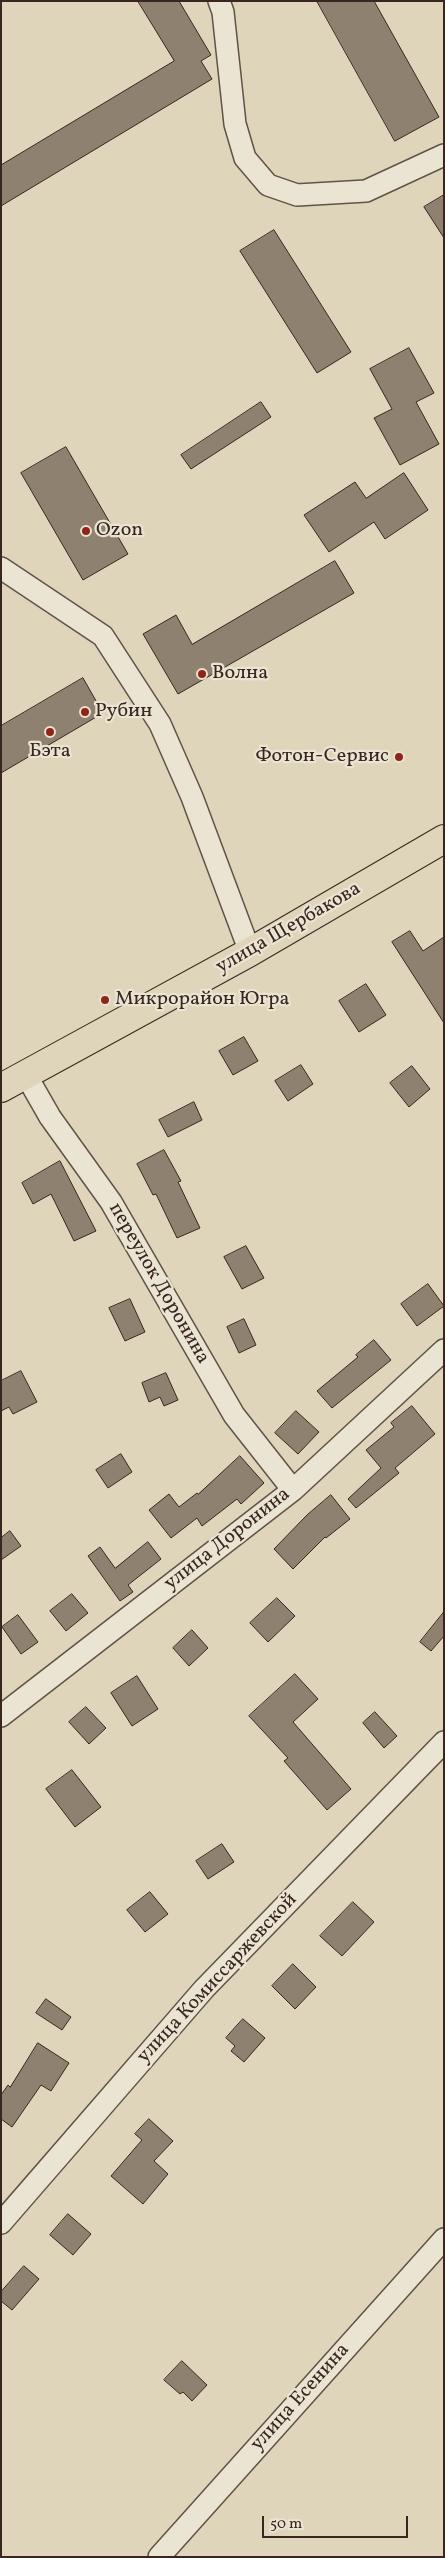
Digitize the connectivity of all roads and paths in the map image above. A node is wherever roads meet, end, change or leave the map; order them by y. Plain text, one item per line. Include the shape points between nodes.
1 (219, 1) edge
2 (444, 155) edge
3 (1, 568) edge
4 (444, 840) edge
5 (250, 952) junction
6 (26, 1075) junction
7 (1, 1088) edge
8 (444, 1350) edge
9 (293, 1490) junction
10 (1, 1716) edge
11 (444, 1742) edge
12 (1, 2223) edge
13 (444, 2239) edge
14 (159, 2557) edge

1 - 2 street via 235,124 245,158 268,185 297,195 366,191
3 - 5 street via 103,636 160,724 192,797
4 - 5 main road, улица Щербакова
5 - 6 main road, улица Щербакова
6 - 7 main road, улица Щербакова
6 - 9 street, переулок Доронина via 50,1117 111,1202 234,1415
8 - 9 street, улица Доронина
9 - 10 street, улица Доронина
11 - 12 street, улица Комиссаржевской via 204,1990
13 - 14 street, улица Есенина

